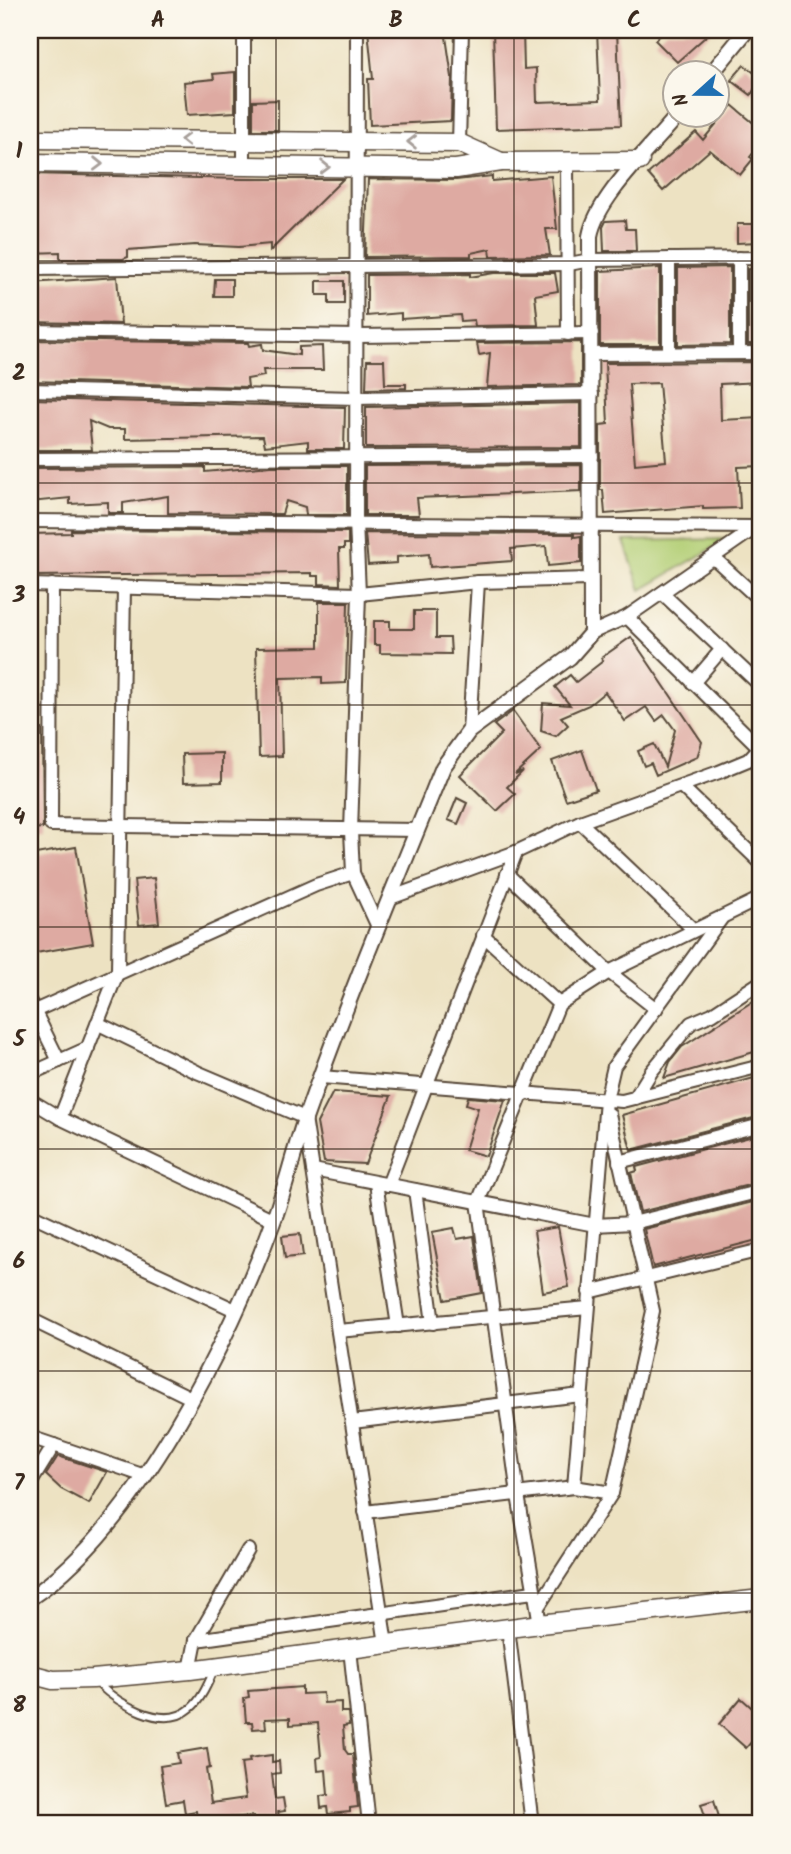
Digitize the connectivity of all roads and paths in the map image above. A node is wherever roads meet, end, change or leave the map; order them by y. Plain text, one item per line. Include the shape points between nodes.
1 (244, 30) edge
2 (357, 30) edge
3 (462, 30) edge
4 (747, 30) edge
5 (722, 60) edge
6 (665, 130) edge
7 (30, 139) edge
8 (244, 141) junction
9 (355, 141) junction
10 (459, 143) junction
11 (567, 161) junction
12 (640, 161) junction
13 (501, 162) junction
14 (30, 163) edge
15 (244, 165) junction
16 (356, 167) junction
17 (739, 258) junction
18 (761, 258) edge
19 (669, 259) junction
20 (590, 260) junction
21 (357, 264) junction
22 (569, 264) junction
23 (30, 269) edge
24 (30, 331) edge
25 (592, 333) junction
26 (568, 334) junction
27 (358, 336) junction
28 (669, 353) junction
29 (740, 353) junction
30 (761, 353) edge
31 (592, 354) junction
32 (30, 390) edge
33 (592, 394) junction
34 (355, 398) junction
35 (592, 456) junction
36 (356, 458) junction
37 (30, 459) edge
38 (30, 521) edge
39 (356, 521) junction
40 (759, 525) edge
41 (593, 526) junction
42 (714, 558) junction
43 (589, 579) junction
44 (478, 582) junction
45 (30, 585) edge
46 (52, 585) junction
47 (124, 587) junction
48 (662, 593) junction
49 (359, 594) junction
50 (761, 601) edge
51 (627, 617) junction
52 (591, 633) junction
53 (722, 649) junction
54 (693, 683) junction
55 (761, 686) edge
56 (469, 731) junction
57 (760, 748) edge
58 (682, 787) junction
59 (580, 822) junction
60 (122, 827) junction
61 (418, 830) junction
62 (352, 831) junction
63 (516, 852) junction
64 (761, 863) edge
65 (353, 873) junction
66 (507, 874) junction
67 (390, 898) junction
68 (761, 898) edge
69 (723, 917) junction
70 (378, 927) junction
71 (694, 930) junction
72 (483, 935) junction
73 (118, 971) junction
74 (609, 972) junction
75 (761, 982) edge
76 (559, 1004) junction
77 (31, 1009) edge
78 (656, 1009) junction
79 (97, 1023) junction
80 (88, 1048) junction
81 (58, 1061) junction
82 (761, 1066) edge
83 (30, 1074) edge
84 (321, 1077) junction
85 (425, 1085) junction
86 (523, 1093) junction
87 (635, 1098) junction
88 (30, 1100) edge
89 (606, 1100) junction
90 (60, 1118) junction
91 (305, 1118) junction
92 (761, 1125) edge
93 (619, 1162) junction
94 (313, 1170) junction
95 (382, 1184) junction
96 (415, 1190) junction
97 (761, 1191) edge
98 (478, 1202) junction
99 (30, 1214) edge
100 (274, 1220) junction
101 (633, 1223) junction
102 (595, 1225) junction
103 (761, 1250) edge
104 (645, 1279) junction
105 (589, 1292) junction
106 (588, 1308) junction
107 (235, 1310) junction
108 (494, 1318) junction
109 (30, 1319) edge
110 (433, 1323) junction
111 (398, 1326) junction
112 (338, 1331) junction
113 (581, 1395) junction
114 (191, 1398) junction
115 (505, 1403) junction
116 (352, 1422) junction
117 (30, 1437) edge
118 (54, 1445) junction
119 (145, 1476) junction
120 (30, 1484) edge
121 (574, 1487) junction
122 (612, 1493) junction
123 (518, 1494) junction
124 (365, 1511) junction
125 (247, 1550) dead end
126 (533, 1592) junction
127 (30, 1598) edge
128 (761, 1599) edge
129 (382, 1612) junction
130 (539, 1615) junction
131 (508, 1628) junction
132 (196, 1640) junction
133 (386, 1644) junction
134 (350, 1649) junction
135 (216, 1666) junction
136 (190, 1670) junction
137 (30, 1674) edge
138 (93, 1679) junction
139 (369, 1824) edge
140 (532, 1824) edge

1 - 8 street
2 - 9 street
3 - 10 street
4 - 5 street
6 - 12 street
8 -> 7 main road
8 - 9 main road
8 - 15 street
10 -> 9 main road
9 - 16 street
10 - 13 main road
11 - 12 main road
11 - 13 main road
11 - 22 street
12 - 20 street via 597,211
13 - 16 main road via 456,169
14 -> 15 main road
15 -> 16 main road
16 - 21 street
17 - 18 street
17 - 19 street
17 - 29 street
19 - 20 street
19 - 28 street
20 - 22 street
20 - 25 street
21 - 22 street
21 - 23 street
21 - 27 street
22 - 26 street
24 - 27 street
25 - 26 street
25 - 31 street
26 - 27 street
27 - 34 street
28 - 29 street
28 - 31 street
29 - 30 street
31 - 33 street
32 - 34 street
33 - 34 street
33 - 35 street
34 - 36 street
35 - 36 street
35 - 41 street
36 - 37 street
36 - 39 street
38 - 39 street
39 - 41 street
39 - 49 street
40 - 41 street
40 - 42 street
41 - 43 street
42 - 48 street
42 - 50 street
43 - 44 street
43 - 52 street
44 - 49 street
44 - 56 street
45 - 46 street
46 - 47 street
46 - 60 street via 51,825
47 - 49 street
47 - 60 street
48 - 51 street
48 - 53 street
49 - 62 street
51 - 52 street
51 - 54 street
52 - 56 street via 570,657
53 - 54 street
53 - 55 street
54 - 57 street
56 - 61 street via 443,767
57 - 58 street via 748,760
58 - 59 street
58 - 64 street
59 - 63 street
59 - 71 street
60 - 62 street
60 - 73 street
61 - 62 street
61 - 67 street
62 - 65 street
63 - 66 street
63 - 67 street
65 - 70 street
65 - 73 street
66 - 72 street
66 - 74 street
67 - 70 street
68 - 69 street
69 - 71 street
69 - 78 street
70 - 84 street
71 - 74 street
72 - 76 street
72 - 85 street
73 - 77 street
73 - 79 street
74 - 76 street
74 - 78 street
75 - 87 street via 691,1023
76 - 86 street
77 - 81 street
78 - 89 street via 614,1066
79 - 80 street
79 - 91 street
80 - 81 street
80 - 90 street
81 - 83 street
82 - 87 street
84 - 85 street
84 - 91 street
85 - 86 street
85 - 95 street
86 - 89 street
86 - 98 street
87 - 89 street
88 - 90 street
89 - 93 street
89 - 102 street
90 - 100 street
91 - 94 street
91 - 100 street
92 - 93 street
93 - 101 street
94 - 95 street
94 - 112 street
95 - 96 street
95 - 111 street
96 - 98 street
96 - 110 street
97 - 101 street
98 - 102 street
98 - 108 street
99 - 107 street
100 - 107 street
101 - 102 street
101 - 104 street
102 - 105 street
103 - 104 street
104 - 105 street
104 - 122 street via 653,1311
105 - 106 street
106 - 108 street
106 - 113 street
107 - 114 street
108 - 110 street
108 - 115 street
109 - 114 street
110 - 111 street
111 - 112 street
112 - 116 street
113 - 115 street
113 - 121 street
114 - 119 street
115 - 116 street
115 - 123 street
116 - 124 street
117 - 118 street
118 - 119 street
118 - 120 street
119 - 127 street via 99,1536
121 - 122 street
121 - 123 street
122 - 130 street
123 - 124 street
123 - 126 street
124 - 129 street
125 - 132 street
126 - 129 street
126 - 130 street
128 - 130 main road
129 - 132 street
129 - 133 street
130 - 131 main road
131 - 133 main road
131 - 140 street
132 - 136 street
133 - 134 main road
134 - 135 main road
134 - 139 street
135 - 136 main road
135 - 138 lane via 197,1702 179,1714 138,1712
136 - 138 main road
137 - 138 main road via 53,1680

